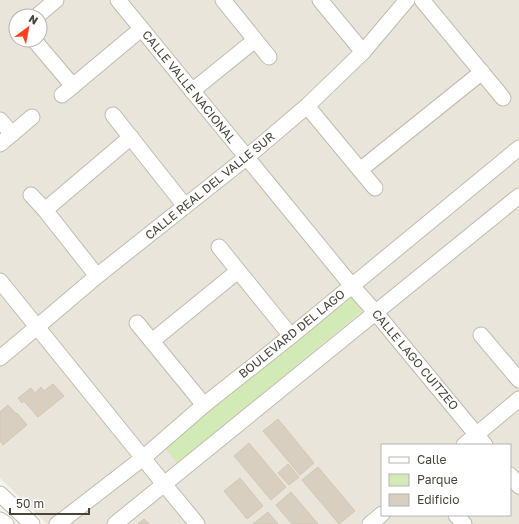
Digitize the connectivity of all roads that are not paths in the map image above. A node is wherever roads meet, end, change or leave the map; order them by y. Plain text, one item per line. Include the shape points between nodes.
1 (56, 0) edge
2 (118, 0) edge
3 (223, 0) edge
4 (320, 0) edge
5 (407, 0) edge
6 (422, 0) edge
7 (46, 8) edge
8 (142, 29) junction
9 (255, 40) junction
10 (39, 48) edge
11 (363, 52) junction
12 (269, 57) dead end
13 (482, 72) junction
14 (192, 91) junction
15 (503, 98) dead end
16 (307, 106) junction
17 (113, 115) dead end
18 (32, 117) dead end
19 (0, 120) edge
20 (12, 134) junction
21 (131, 137) junction
22 (0, 144) edge
23 (519, 148) edge
24 (247, 157) junction
25 (360, 170) junction
26 (375, 188) dead end
27 (32, 195) dead end
28 (519, 196) edge
29 (185, 206) junction
30 (45, 210) junction
31 (219, 247) dead end
32 (238, 271) junction
33 (97, 276) junction
34 (0, 281) edge
35 (352, 286) junction
36 (376, 313) junction
37 (137, 323) dead end
38 (37, 327) junction
39 (481, 335) dead end
40 (291, 336) junction
41 (152, 341) junction
42 (0, 358) edge
43 (519, 380) edge
44 (519, 399) edge
45 (204, 405) junction
46 (481, 440) edge
47 (467, 444) edge
48 (143, 458) junction
49 (511, 476) edge
50 (164, 484) junction
51 (519, 486) edge
52 (0, 494) edge
53 (457, 516) edge
54 (0, 520) edge
55 (63, 522) edge
56 (6, 524) edge
57 (32, 524) edge
58 (115, 524) edge
59 (197, 524) edge
60 (464, 524) edge

1 - 7 street
2 - 8 street, CALLE VALLE NACIONAL
3 - 9 street
4 - 11 street
5 - 11 street, CALLE REAL DEL VALLE SUR
6 - 13 street
8 - 10 street via 68,91
8 - 14 street, CALLE VALLE NACIONAL
9 - 12 street
9 - 14 street
11 - 16 street, CALLE REAL DEL VALLE SUR
13 - 15 street
13 - 25 street
14 - 24 street, CALLE VALLE NACIONAL
16 - 24 street, CALLE REAL DEL VALLE SUR
16 - 25 street
17 - 21 street
18 - 20 street
19 - 20 street
20 - 22 street
21 - 29 street
21 - 30 street
23 - 35 street, BOULEVARD DEL LAGO
24 - 29 street, CALLE REAL DEL VALLE SUR
24 - 35 street, CALLE VALLE NACIONAL
25 - 26 street
27 - 30 street
28 - 36 street
29 - 33 street, CALLE REAL DEL VALLE SUR
30 - 33 street
31 - 32 street
32 - 40 street
32 - 41 street
33 - 38 street, CALLE REAL DEL VALLE SUR
34 - 38 street
35 - 36 street, CALLE LAGO CUITZEO
35 - 40 street, BOULEVARD DEL LAGO
36 - 46 street, CALLE LAGO CUITZEO
36 - 50 street
37 - 41 street
38 - 42 street, CALLE REAL DEL VALLE SUR
38 - 48 street
39 - 43 street
40 - 45 street, BOULEVARD DEL LAGO
41 - 45 street
44 - 46 street
45 - 48 street, BOULEVARD DEL LAGO
46 - 47 street
48 - 50 street
48 - 55 street, BOULEVARD DEL LAGO
49 - 51 street
50 - 58 street
50 - 59 street
52 - 57 street
53 - 60 street
54 - 56 street

